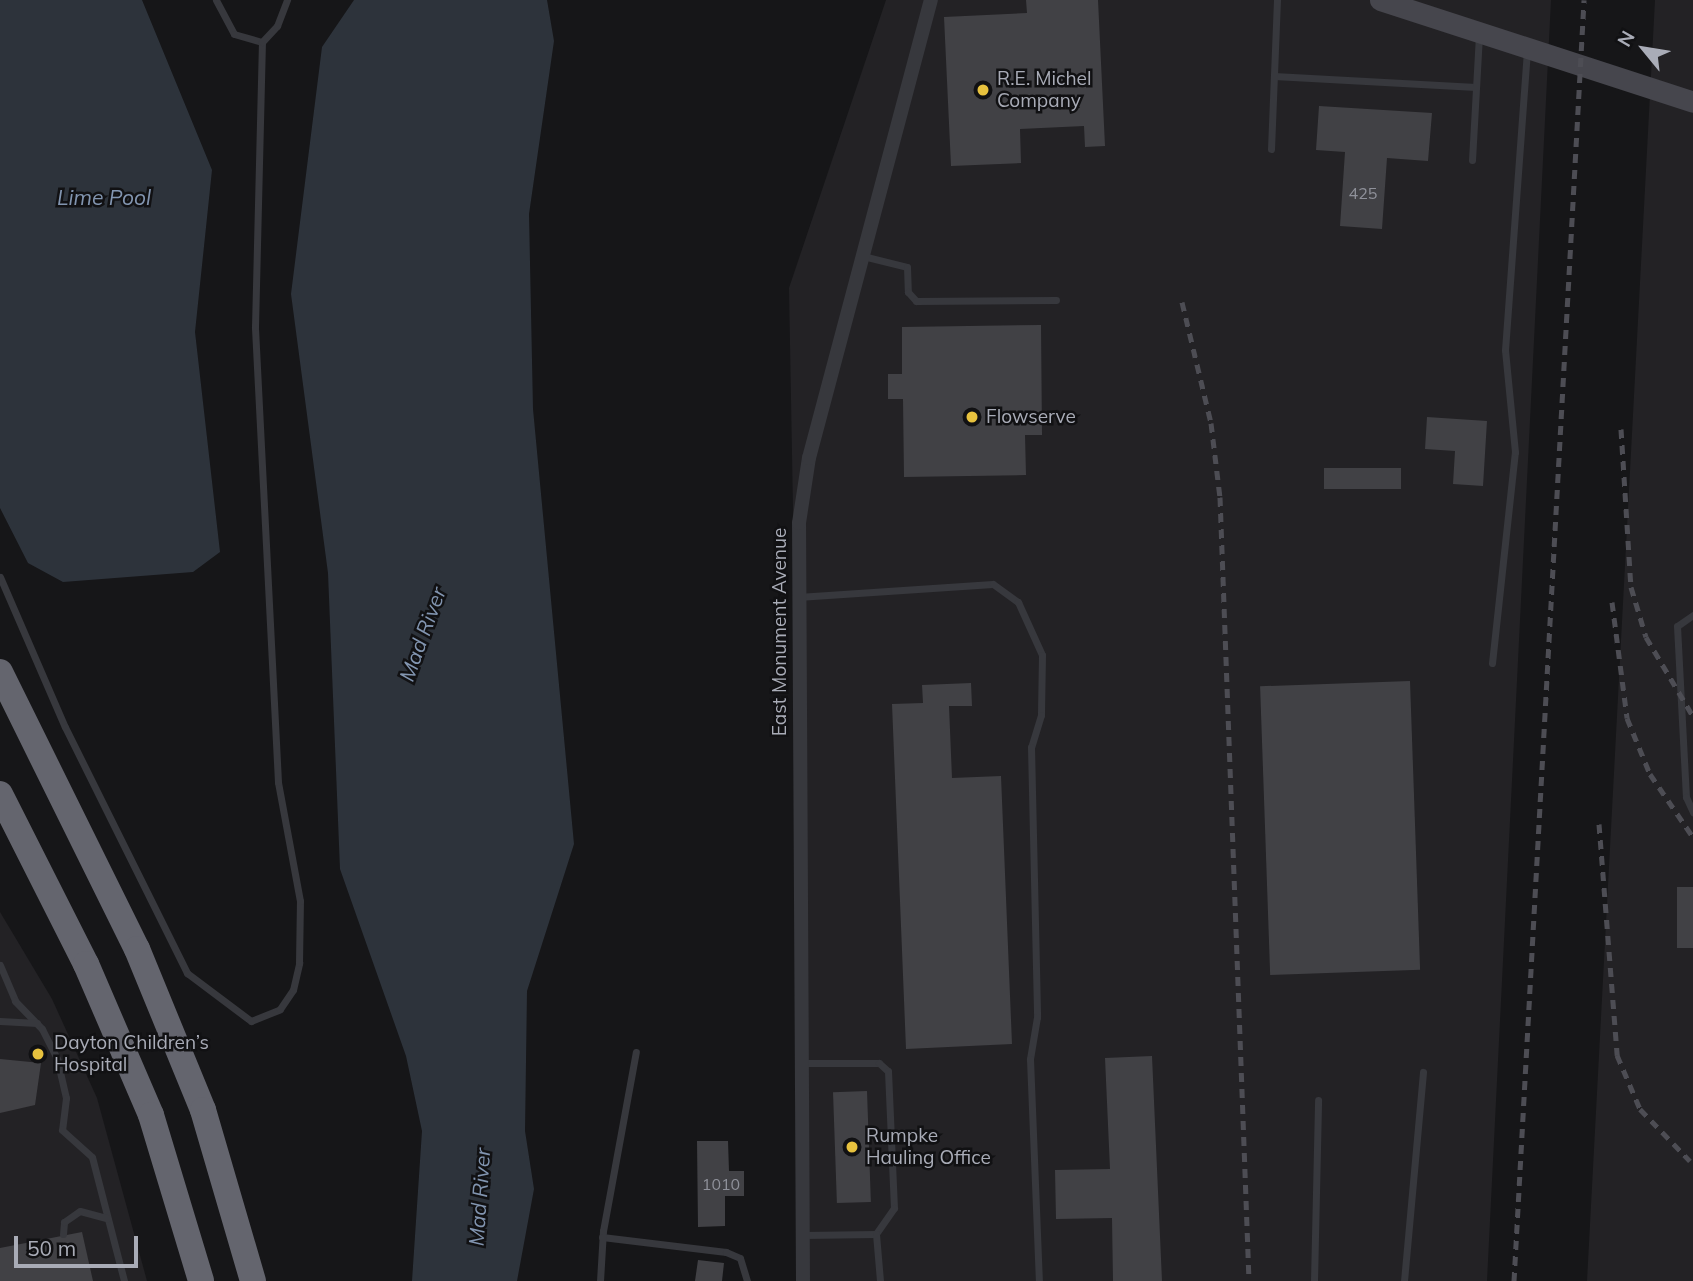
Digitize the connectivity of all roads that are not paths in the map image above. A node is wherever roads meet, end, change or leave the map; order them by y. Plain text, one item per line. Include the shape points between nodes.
1 (216, 0) edge
2 (287, 0) edge
3 (931, 0) edge
4 (1277, 0) edge
5 (1380, 0) edge
6 (1479, 32) junction
7 (262, 42) junction
8 (1527, 48) junction
9 (1274, 76) junction
10 (1476, 88) junction
11 (1693, 101) edge
12 (1271, 149) dead end
13 (1472, 160) dead end
14 (863, 256) junction
15 (1056, 300) dead end
16 (0, 577) edge
17 (798, 597) junction
18 (1693, 615) edge
19 (1492, 663) dead end
20 (0, 672) edge
21 (0, 793) edge
22 (1693, 812) edge
23 (0, 965) edge
24 (0, 1021) edge
25 (37, 1023) junction
26 (636, 1052) dead end
27 (802, 1063) junction
28 (1423, 1072) dead end
29 (1318, 1100) dead end
30 (108, 1218) junction
31 (63, 1234) dead end
32 (876, 1234) junction
33 (803, 1235) junction
34 (603, 1237) junction
35 (124, 1281) edge
36 (201, 1281) edge
37 (253, 1281) edge
38 (600, 1281) edge
39 (747, 1281) edge
40 (803, 1281) edge
41 (880, 1281) edge
42 (1039, 1281) edge
43 (1314, 1281) edge
44 (1404, 1281) edge

1 - 7 lane via 234,34
2 - 7 lane via 277,26
3 - 14 street, East Monument Avenue
4 - 9 lane
5 - 6 main road
6 - 8 main road
6 - 10 lane
7 - 16 lane via 255,327 278,782 301,932 293,990 280,1009 251,1021 187,973 65,727
8 - 11 main road
8 - 19 lane via 1505,350 1515,452
9 - 10 lane
9 - 12 lane
10 - 13 lane
14 - 15 lane via 907,267 908,292 916,301
14 - 17 street, East Monument Avenue via 809,458
17 - 27 street, East Monument Avenue
17 - 42 lane via 993,584 1018,602 1042,655 1041,715 1031,747 1037,1017 1030,1059
18 - 22 lane via 1677,626 1686,797
20 - 37 highway via 137,949 203,1110
21 - 36 highway via 86,964 150,1115
23 - 25 lane via 15,1001
24 - 25 lane
25 - 30 lane via 57,1059 66,1098 62,1130 92,1157
26 - 34 lane
27 - 32 lane via 879,1063 888,1071 894,1208
27 - 33 street, East Monument Avenue
28 - 44 lane
29 - 43 lane
30 - 31 lane via 80,1211 64,1222
30 - 35 lane
32 - 33 lane
32 - 41 lane
33 - 40 street, East Monument Avenue
34 - 38 lane
34 - 39 lane via 726,1252 740,1258

